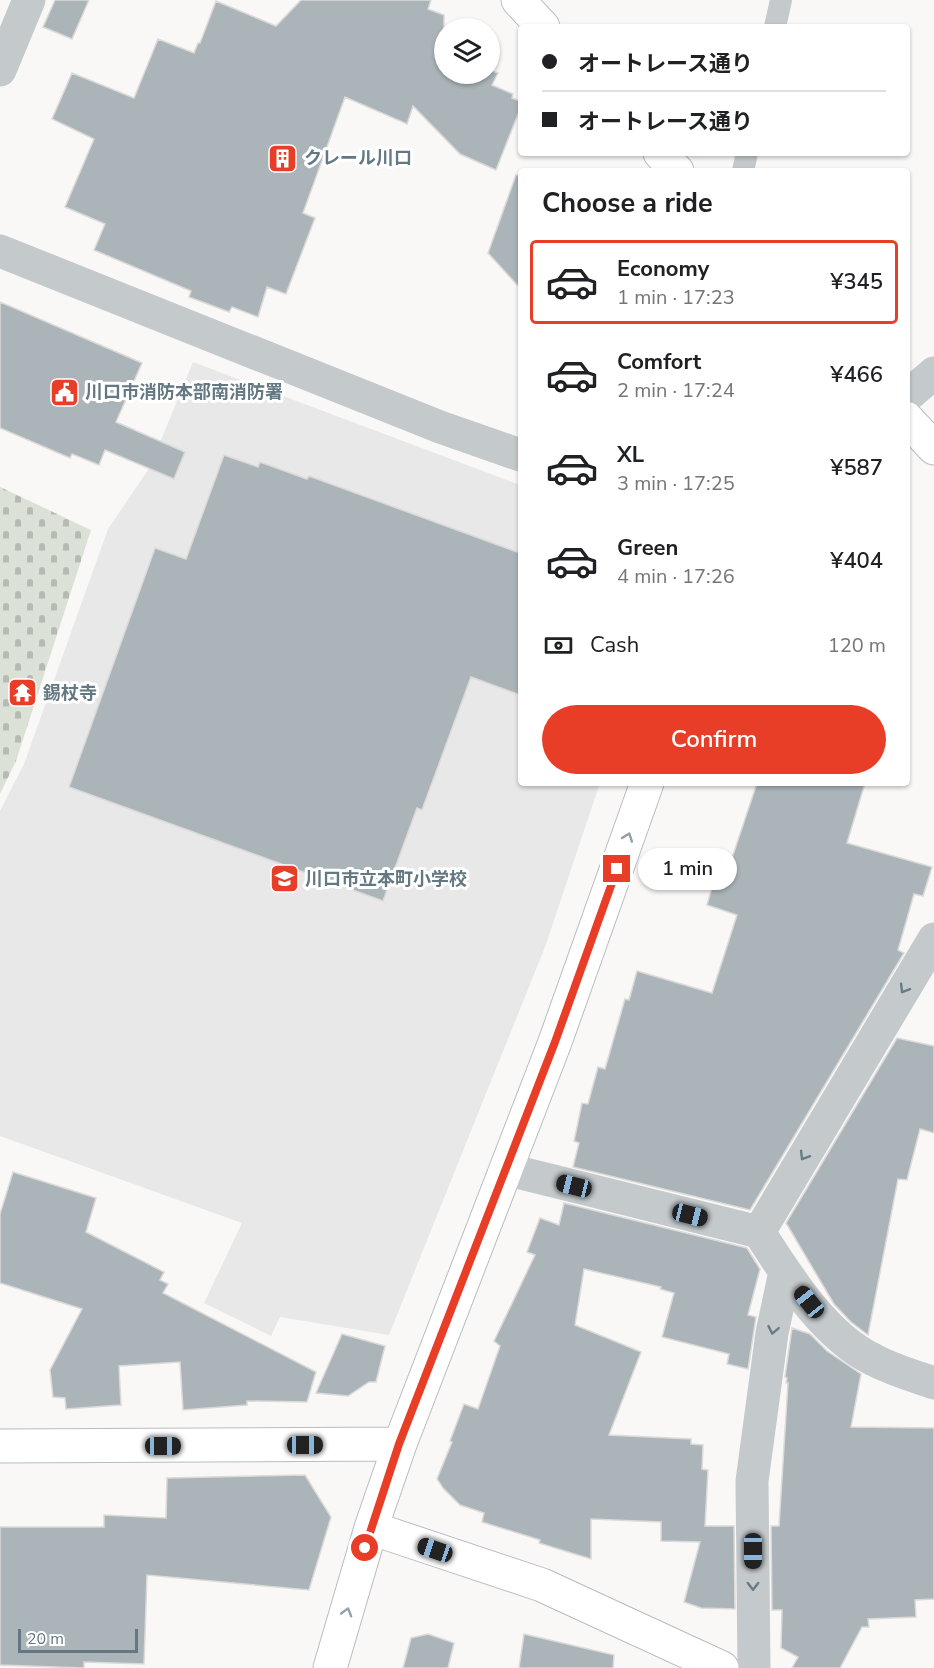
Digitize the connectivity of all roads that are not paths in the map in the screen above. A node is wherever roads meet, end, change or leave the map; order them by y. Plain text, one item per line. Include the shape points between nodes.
1 (29, 0) edge
2 (518, 0) edge
3 (782, 0) edge
4 (540, 24) edge
5 (776, 24) edge
6 (0, 70) edge
7 (663, 156) edge
8 (674, 168) edge
9 (0, 251) edge
10 (934, 373) edge
11 (910, 394) edge
12 (910, 422) edge
13 (934, 448) edge
14 (518, 454) edge
15 (646, 786) edge
16 (934, 939) edge
17 (505, 1169) junction
18 (759, 1232) junction
19 (785, 1272) junction
20 (934, 1383) edge
21 (399, 1444) junction
22 (0, 1446) edge
23 (371, 1528) junction
24 (330, 1668) edge
25 (722, 1668) edge
26 (754, 1668) edge

1 - 6 street
2 - 4 street
3 - 5 lane
7 - 8 street
9 - 14 street via 440,427
10 - 11 street
12 - 13 street
17 -> 15 street via 555,1042
16 -> 18 street
17 - 18 street
17 - 21 street
18 - 19 street
19 - 20 street via 832,1331 873,1360
19 -> 26 street via 772,1332 752,1481
21 - 22 street
21 - 23 street
24 -> 23 street
23 - 25 street via 542,1585

